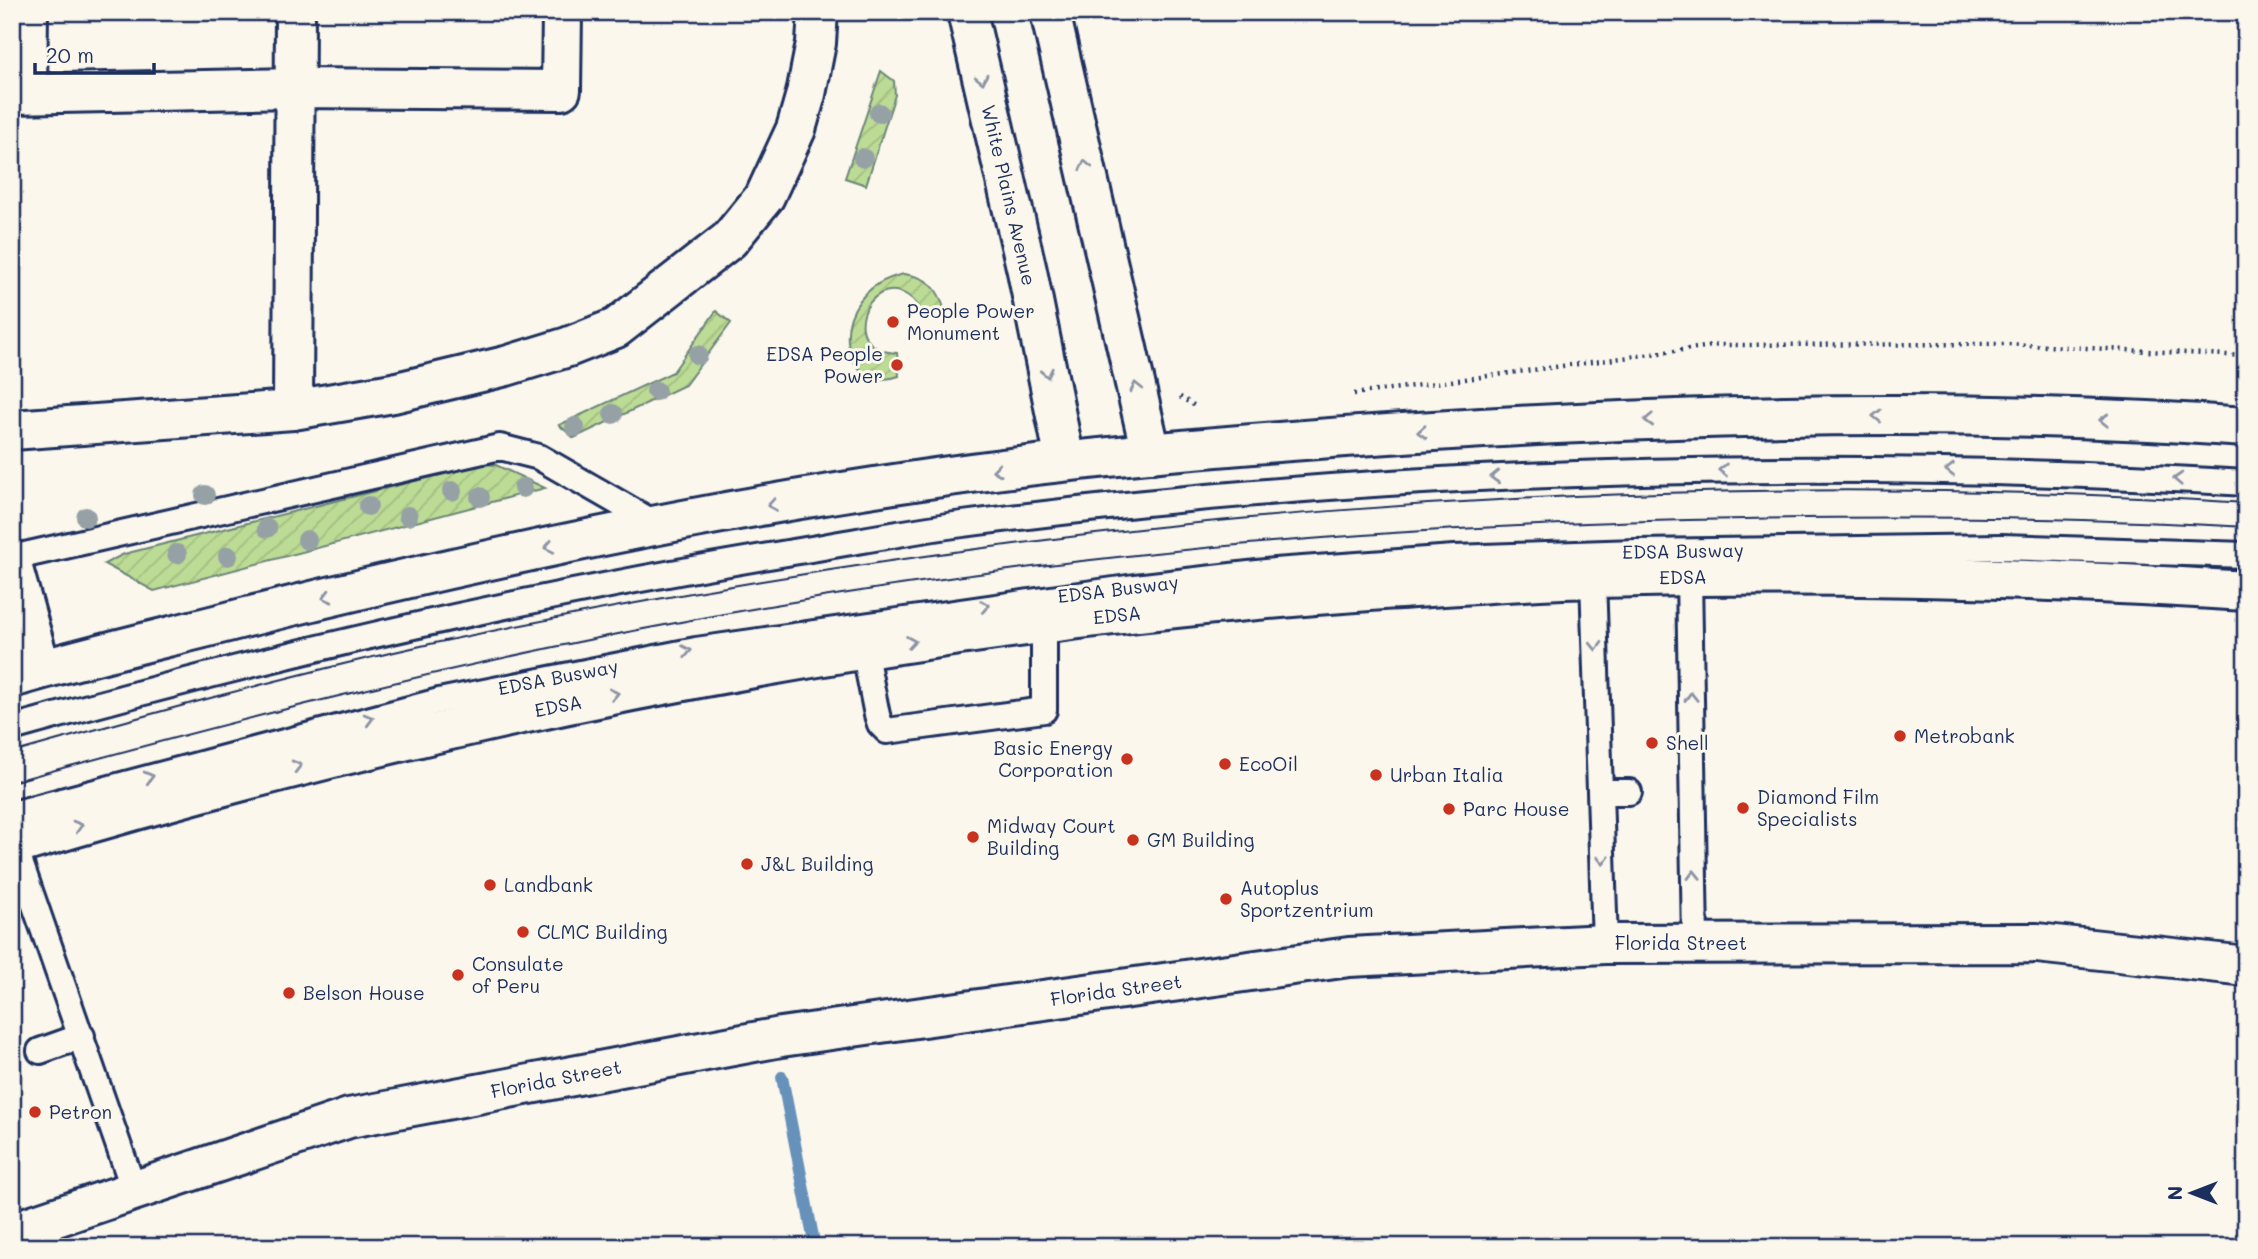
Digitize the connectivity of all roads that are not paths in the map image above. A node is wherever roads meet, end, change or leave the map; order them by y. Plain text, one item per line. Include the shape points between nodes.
1 (27, 12) edge
2 (295, 12) edge
3 (562, 12) edge
4 (818, 12) edge
5 (967, 12) edge
6 (1050, 12) edge
7 (294, 88) junction
8 (20, 93) edge
9 (293, 410) junction
10 (2246, 427) edge
11 (12, 430) edge
12 (1151, 453) junction
13 (1065, 461) junction
14 (2246, 483) edge
15 (659, 526) junction
16 (2246, 555) edge
17 (12, 558) edge
18 (12, 565) edge
19 (1689, 576) junction
20 (1593, 578) junction
21 (2246, 591) edge
22 (1044, 623) junction
23 (864, 649) junction
24 (27, 673) edge
25 (12, 728) edge
26 (1601, 792) junction
27 (1629, 792) dead end
28 (13, 835) edge
29 (1695, 943) junction
30 (1605, 944) junction
31 (2246, 966) edge
32 (82, 1036) junction
33 (40, 1051) dead end
34 (134, 1190) junction
35 (12, 1232) edge

1 - 8 main road
2 - 7 main road
3 - 7 main road via 561,90
4 - 9 main road via 816,43 796,129 765,196 729,240 679,282 616,328 568,347 393,393
5 -> 13 main road, White Plains Avenue
12 -> 6 main road
7 - 8 main road
7 - 9 main road
9 - 11 main road
10 -> 12 main road via 1981,416 1772,416 1564,422
12 - 13 main road
13 -> 15 main road via 920,480
14 -> 25 lane via 2000,470 1636,471 1448,479 1128,506 924,530 680,571 421,622
15 - 17 lane via 539,457 500,447
15 -> 24 main road via 421,573
28 -> 16 lane, EDSA Busway via 453,698 696,650 1135,587 1454,558 1636,552 2003,547
18 - 24 main road
19 - 20 main road, EDSA
19 - 21 main road, EDSA via 1920,576
29 -> 19 lane via 1685,790
20 - 22 main road, EDSA via 1306,596
20 -> 26 lane
23 -> 22 main road, EDSA
22 - 23 lane via 1044,710 887,731 877,715
28 -> 23 main road, EDSA via 563,705
26 - 27 lane
26 -> 30 lane
28 - 32 lane
29 - 30 main road, Florida Street
29 - 31 main road, Florida Street via 2037,943
30 - 34 main road, Florida Street via 1349,957 781,1037 349,1118
32 - 33 lane
32 - 34 lane
34 - 35 main road, Florida Street

